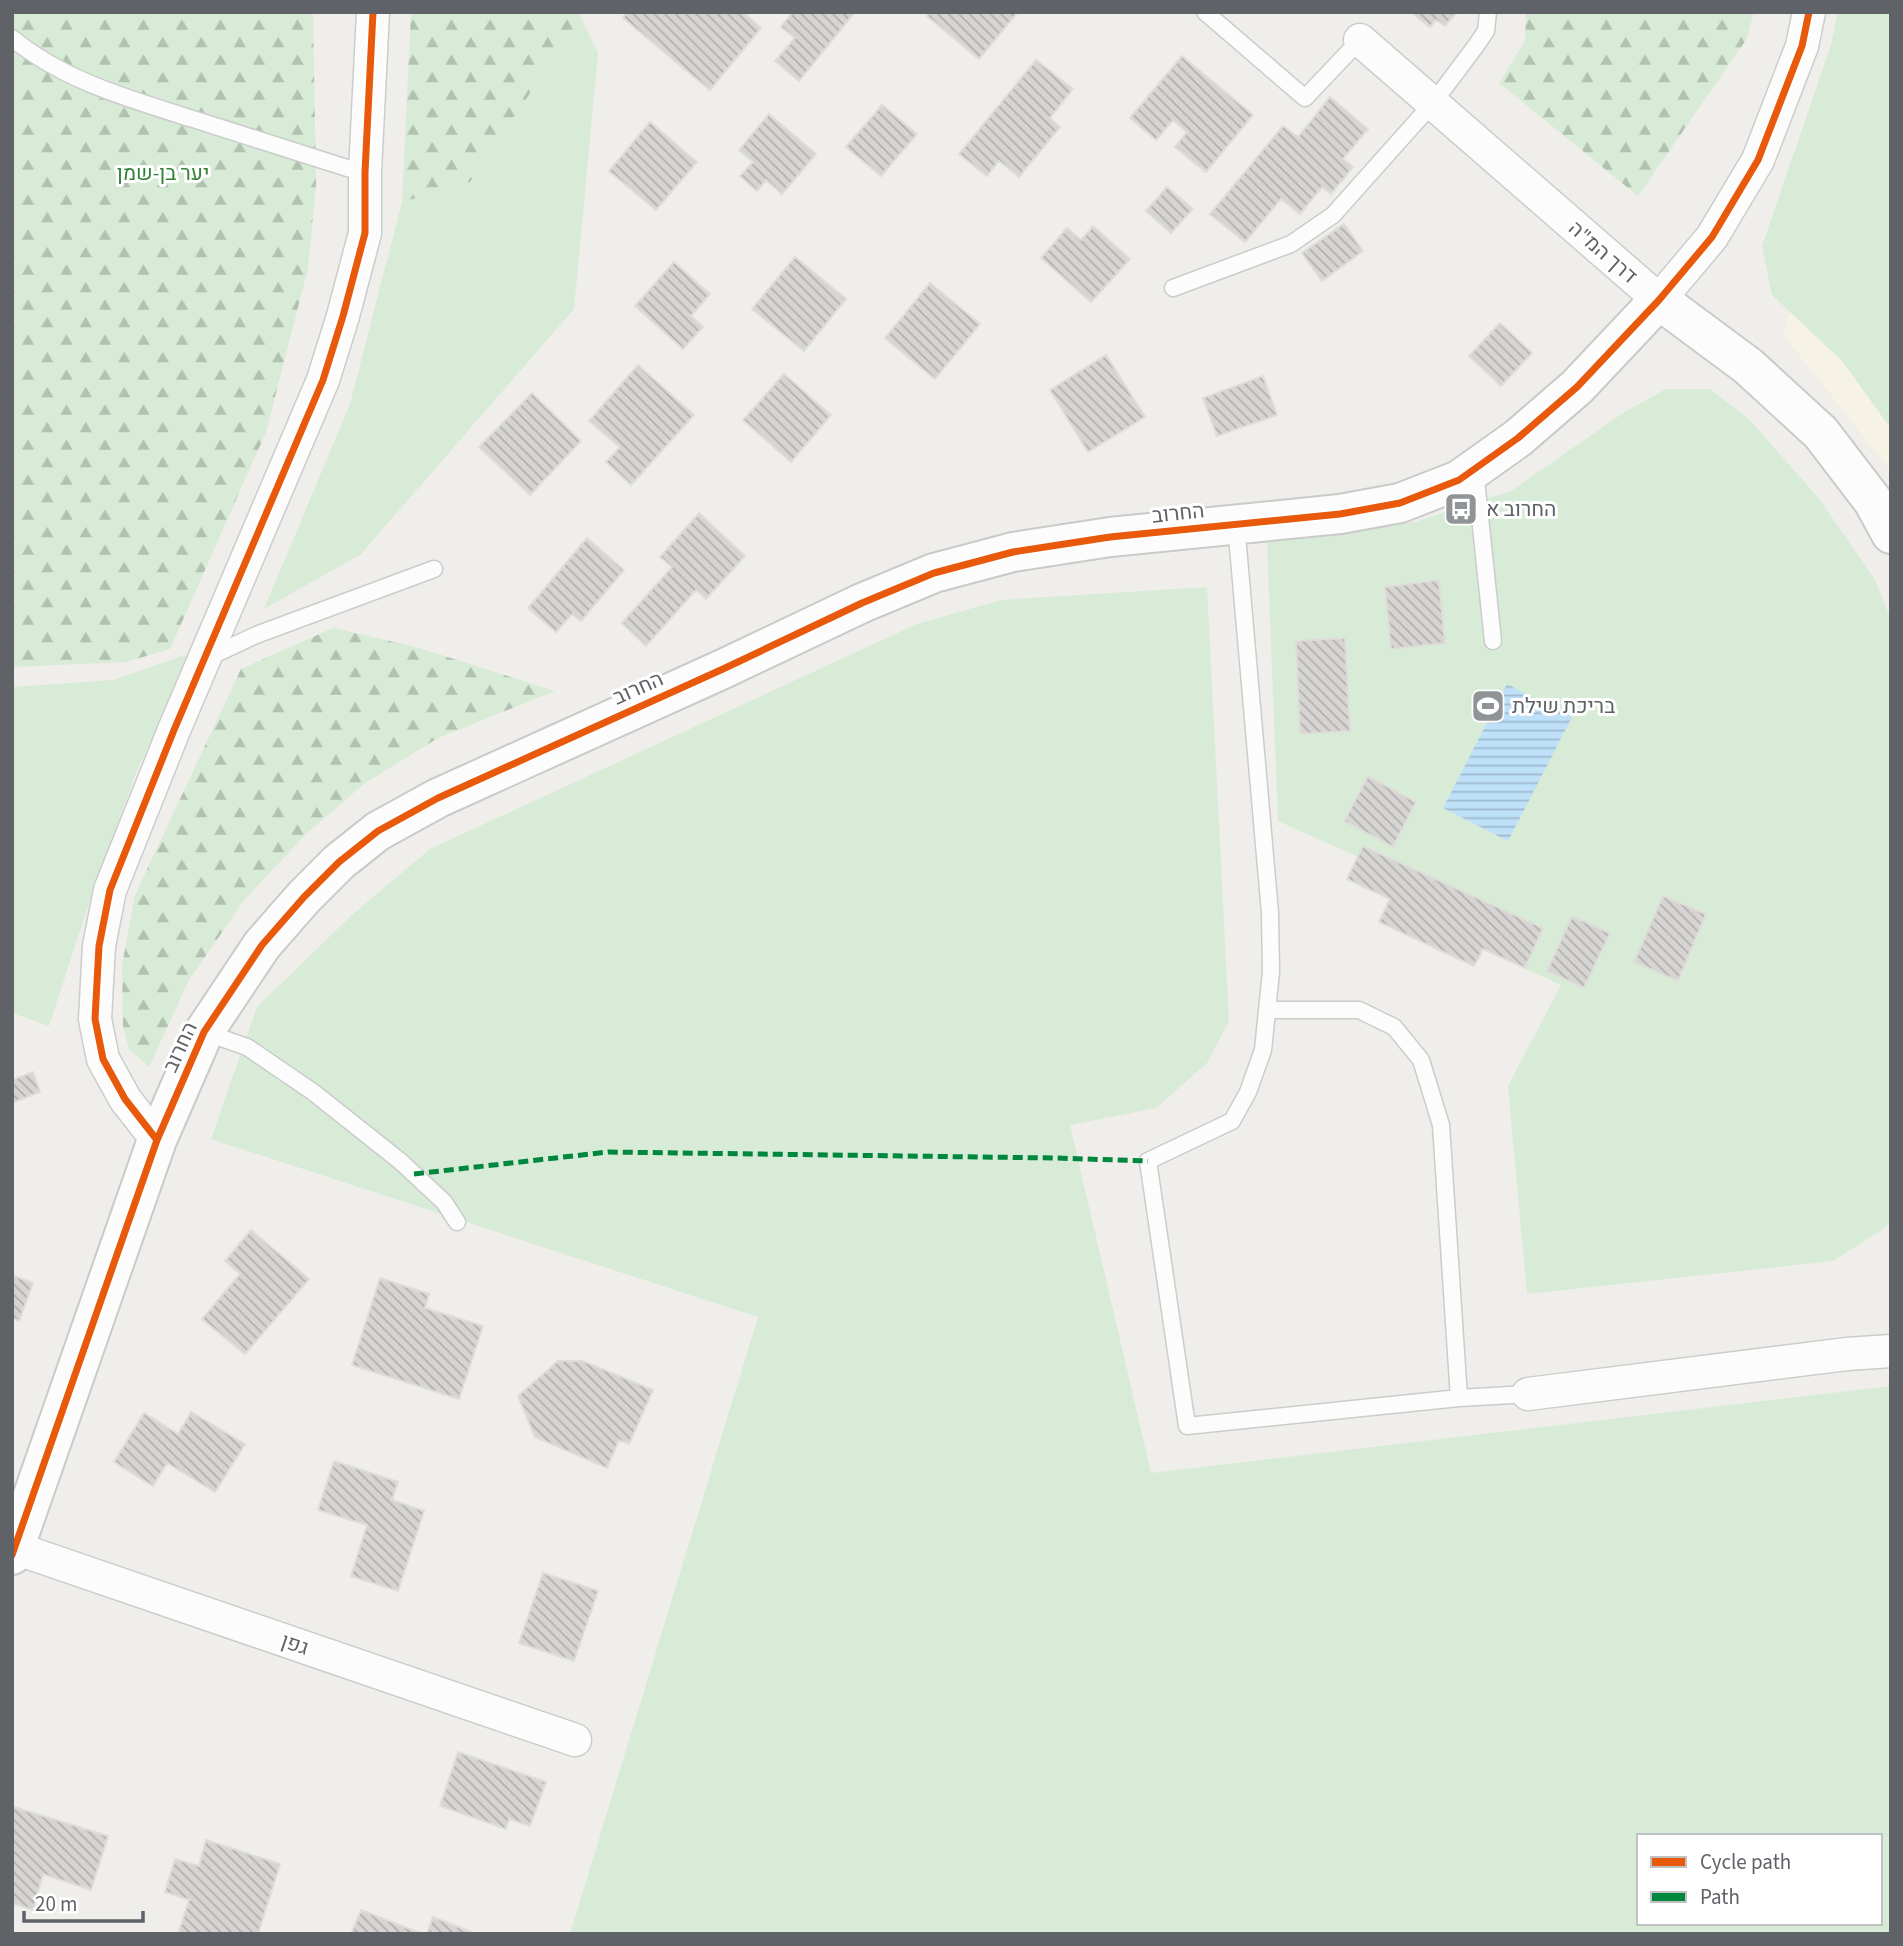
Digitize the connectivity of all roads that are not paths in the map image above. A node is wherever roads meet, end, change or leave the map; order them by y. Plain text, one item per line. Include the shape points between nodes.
1 (373, 12) edge
2 (1205, 12) edge
3 (1488, 12) edge
4 (1808, 12) edge
5 (12, 38) edge
6 (1360, 40) joint
7 (1433, 103) junction
8 (365, 172) junction
9 (1173, 288) dead end
10 (1659, 300) junction
11 (1475, 468) junction
12 (1236, 524) junction
13 (1891, 534) edge
14 (434, 569) dead end
15 (1493, 641) dead end
16 (203, 660) junction
17 (1267, 1010) junction
18 (204, 1032) junction
19 (157, 1140) junction
20 (457, 1222) dead end
21 (1891, 1339) edge
22 (1891, 1351) edge
23 (1847, 1354) junction
24 (1528, 1394) joint
25 (1459, 1398) junction
26 (13, 1550) edge
27 (575, 1740) dead end

1 - 8 street
2 - 6 lane via 1306,98
3 - 7 lane via 1486,31
4 - 10 street via 1802,46 1758,160 1712,237
5 - 8 lane via 73,77 124,97
6 - 7 street, דרך המ"ה
7 - 9 lane via 1333,215 1291,244
7 - 10 street, דרך המ"ה
8 - 16 street via 365,233 323,380
10 - 11 street, החרוב via 1577,387
10 - 13 street, דרך המ"ה via 1748,366 1821,433 1873,501
11 - 12 street, החרוב via 1459,480 1400,503
11 - 15 lane
12 - 17 lane via 1270,913
12 - 18 street, החרוב via 1013,552 934,573 438,799 378,831 313,888 262,945
14 - 16 lane via 256,635
16 - 19 street via 110,890 99,946 95,1018 103,1059 125,1099
17 - 25 lane via 1359,1010 1394,1027 1421,1060 1441,1125
17 - 25 lane via 1263,1049 1232,1121 1148,1161 1187,1426
18 - 19 street, החרוב
18 - 20 lane via 247,1047 313,1092 400,1161 444,1202
19 - 26 street, החרוב
21 - 23 street
22 - 23 street
23 - 24 street
24 - 25 lane
26 - 27 street, גפן

